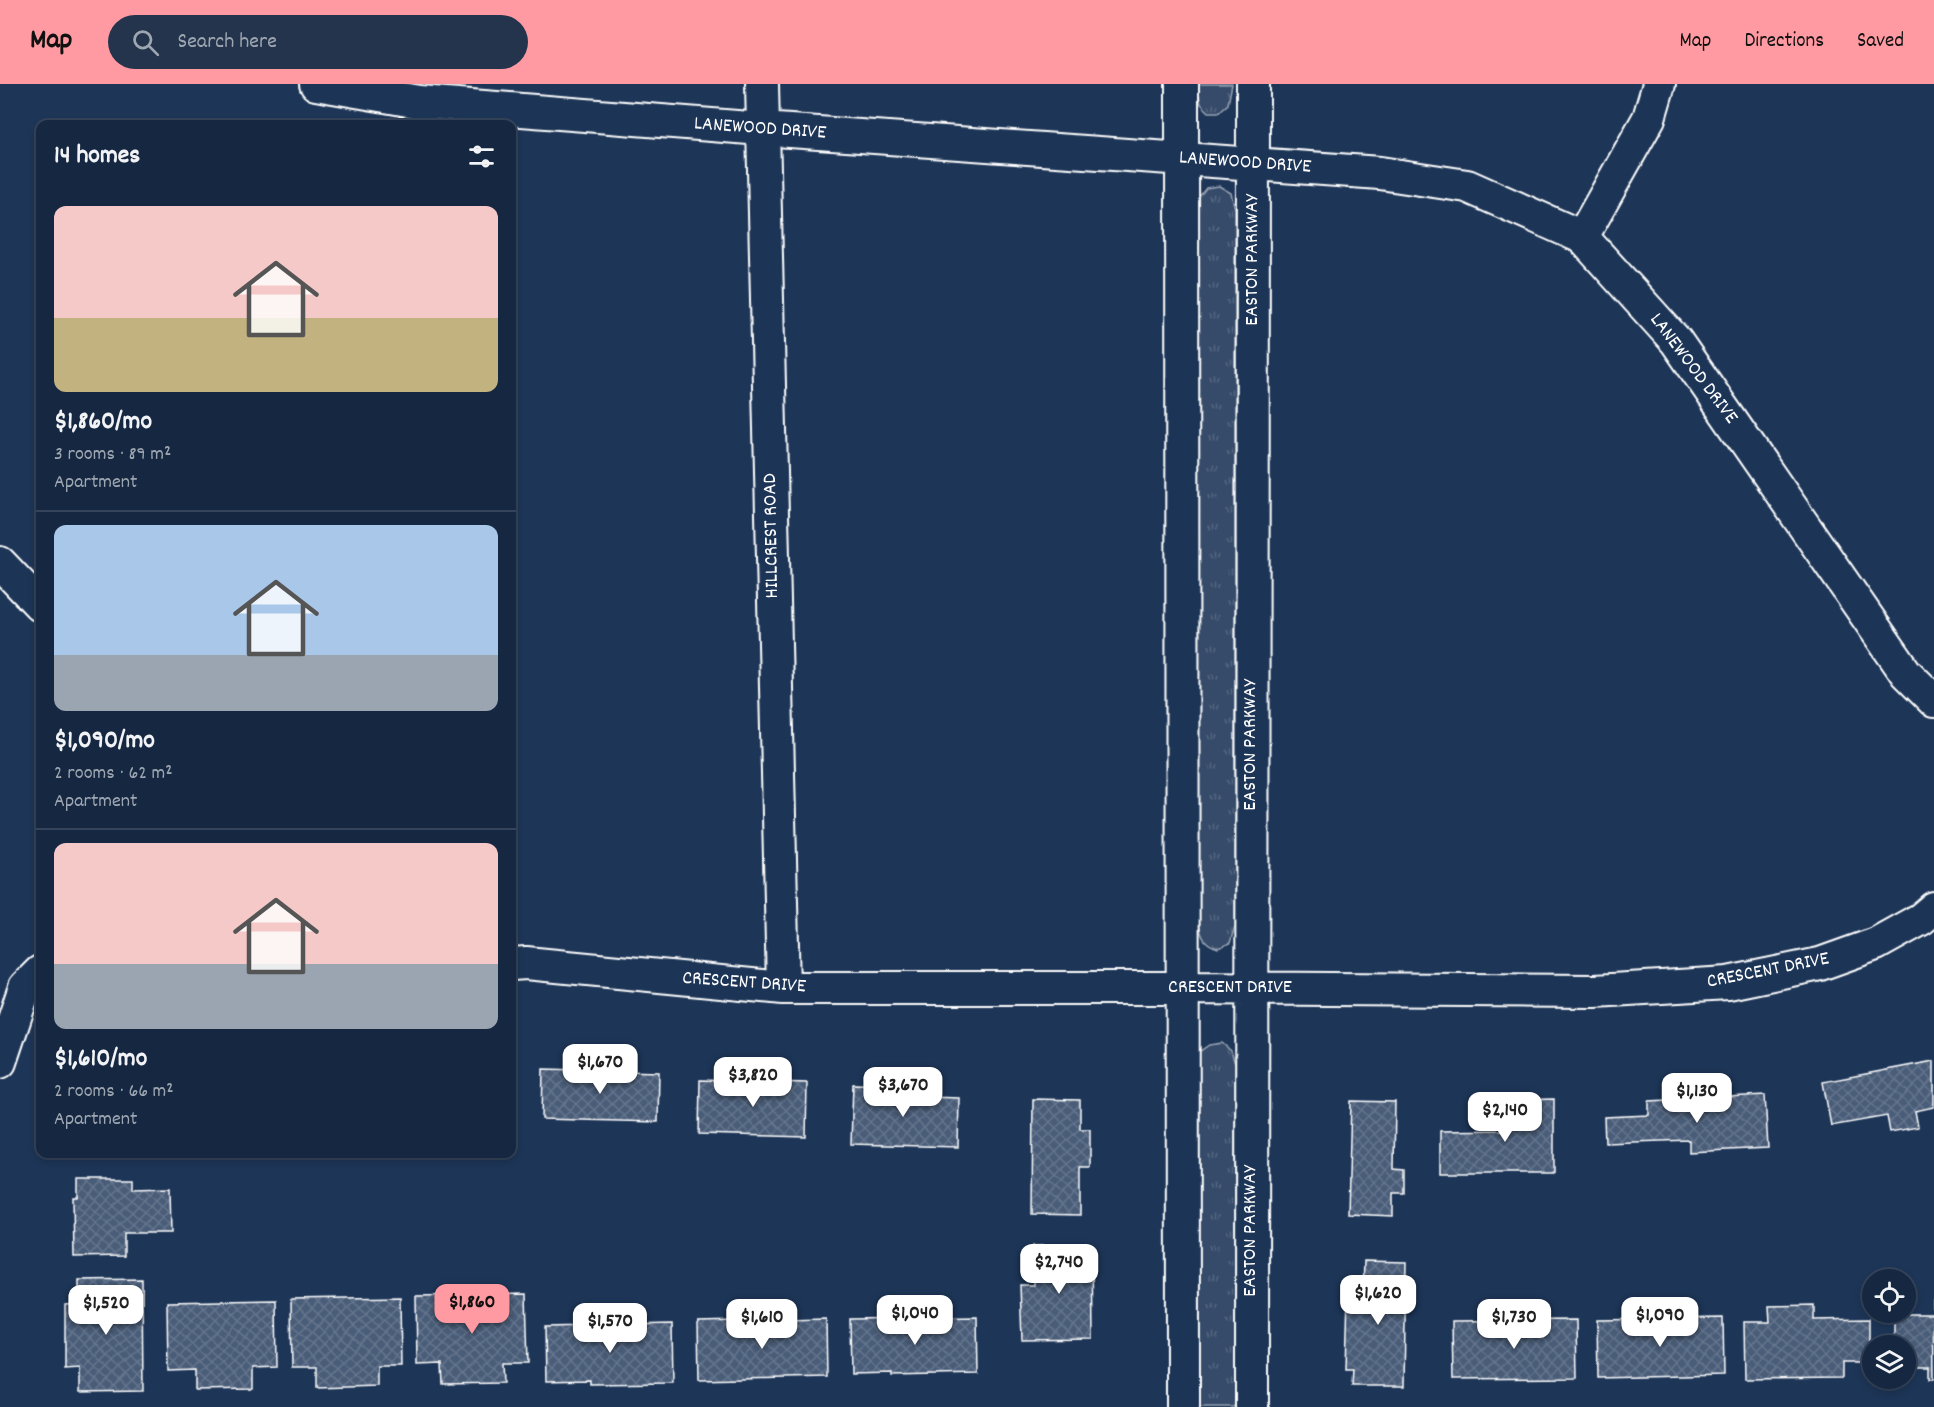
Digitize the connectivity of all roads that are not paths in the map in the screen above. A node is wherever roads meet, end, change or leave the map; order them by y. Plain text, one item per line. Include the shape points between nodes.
1 (316, 84) edge
2 (762, 84) edge
3 (1182, 84) edge
4 (1252, 84) edge
5 (1659, 84) edge
6 (762, 129) junction
7 (1182, 158) junction
8 (1253, 163) junction
9 (1582, 237) junction
10 (0, 563) edge
11 (36, 601) edge
12 (1934, 701) edge
13 (1934, 908) edge
14 (516, 964) edge
15 (26, 983) edge
16 (783, 988) junction
17 (1184, 988) junction
18 (1251, 988) junction
19 (0, 1062) edge
20 (1184, 1407) edge
21 (1252, 1407) edge

1 - 6 street, LANEWOOD DRIVE via 420,102
2 - 6 street, HILLCREST ROAD
3 - 7 street
4 - 8 street, EASTON PARKWAY
5 - 9 street via 1650,118
6 - 7 street, LANEWOOD DRIVE
6 - 16 street, HILLCREST ROAD
7 - 8 street, LANEWOOD DRIVE
7 - 17 street
8 - 9 street, LANEWOOD DRIVE via 1380,173 1467,186
8 - 18 street, EASTON PARKWAY
9 - 12 street, LANEWOOD DRIVE via 1676,341 1906,673
10 - 11 street
13 - 18 street, CRESCENT DRIVE via 1876,944 1820,964 1728,983 1595,991
14 - 16 street, CRESCENT DRIVE
15 - 19 street
16 - 17 street, CRESCENT DRIVE
17 - 18 street, CRESCENT DRIVE
17 - 20 street
18 - 21 street, EASTON PARKWAY

